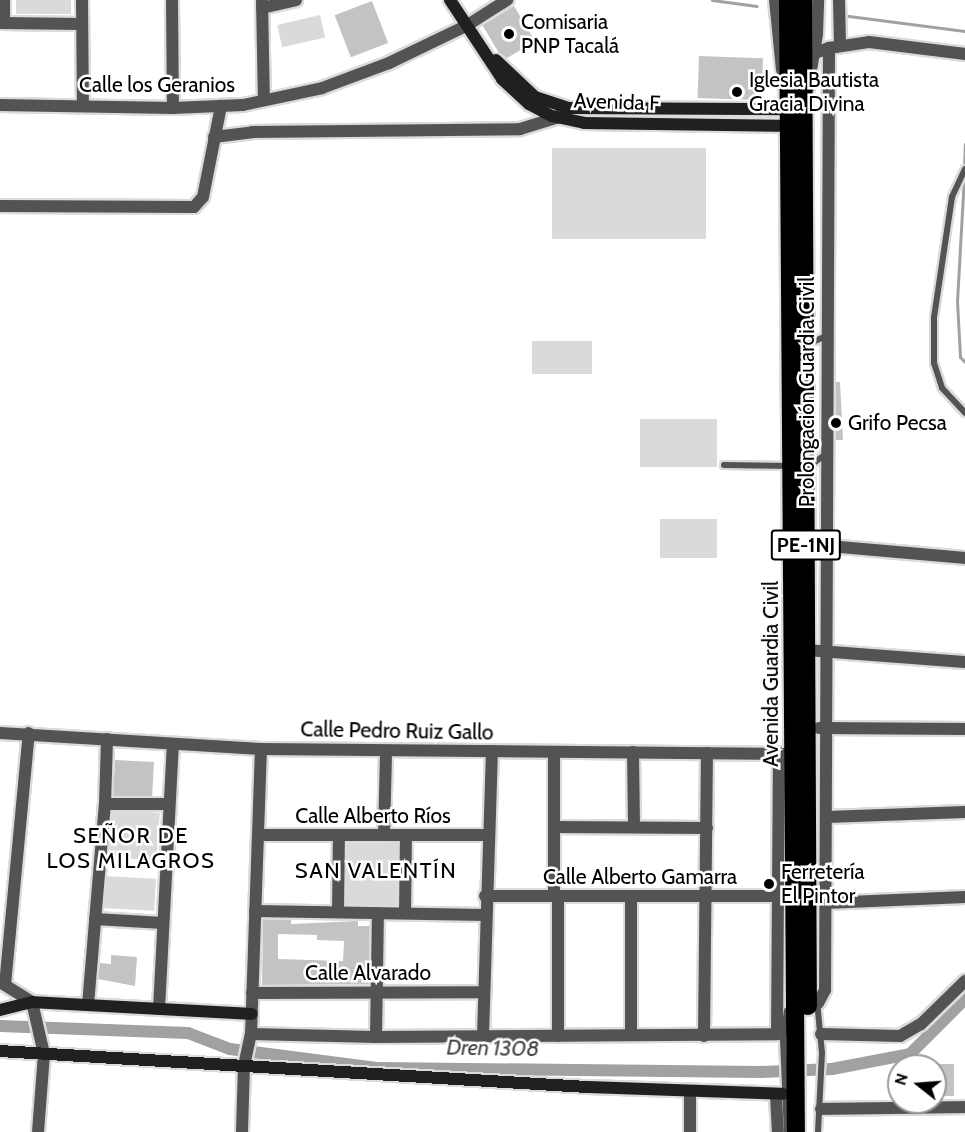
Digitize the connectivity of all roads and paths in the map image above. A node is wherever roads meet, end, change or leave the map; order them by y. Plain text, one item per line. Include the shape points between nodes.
1 (4, 0) edge
2 (82, 0) edge
3 (172, 0) edge
4 (296, 0) edge
5 (450, 0) edge
6 (507, 0) edge
7 (775, 0) edge
8 (788, 0) edge
9 (803, 0) edge
10 (818, 0) edge
11 (839, 0) edge
12 (262, 4) edge
13 (2, 23) edge
14 (82, 24) junction
15 (468, 28) junction
16 (835, 46) junction
17 (815, 53) junction
18 (965, 54) edge
19 (264, 100) junction
20 (0, 105) edge
21 (83, 105) junction
22 (221, 106) junction
23 (173, 108) junction
24 (560, 113) junction
25 (796, 113) junction
26 (214, 137) junction
27 (965, 169) edge
28 (0, 206) edge
29 (826, 336) junction
30 (805, 346) junction
31 (965, 413) edge
32 (826, 454) junction
33 (724, 465) dead end
34 (798, 467) junction
35 (806, 544) junction
36 (825, 546) junction
37 (965, 558) edge
38 (806, 650) junction
39 (827, 652) junction
40 (965, 662) edge
41 (816, 728) junction
42 (965, 729) edge
43 (0, 733) edge
44 (29, 733) junction
45 (107, 739) junction
46 (173, 744) junction
47 (261, 749) junction
48 (386, 751) junction
49 (492, 751) junction
50 (554, 752) junction
51 (633, 752) junction
52 (707, 753) junction
53 (786, 753) junction
54 (105, 804) junction
55 (169, 804) junction
56 (965, 812) edge
57 (827, 817) junction
58 (554, 827) junction
59 (634, 827) junction
60 (707, 828) junction
61 (258, 835) junction
62 (339, 835) junction
63 (384, 835) junction
64 (406, 835) junction
65 (488, 835) junction
66 (485, 896) junction
67 (786, 896) junction
68 (556, 897) junction
69 (631, 897) junction
70 (706, 897) junction
71 (965, 897) edge
72 (826, 903) junction
73 (255, 911) junction
74 (338, 912) junction
75 (378, 913) junction
76 (405, 913) junction
77 (484, 915) junction
78 (95, 919) junction
79 (163, 923) junction
80 (802, 962) junction
81 (965, 981) edge
82 (2, 983) edge
83 (377, 992) junction
84 (483, 992) junction
85 (252, 993) junction
86 (32, 1002) junction
87 (818, 1003) junction
88 (88, 1005) junction
89 (159, 1009) junction
90 (0, 1010) edge
91 (252, 1014) junction
92 (251, 1034) junction
93 (558, 1035) junction
94 (631, 1035) junction
95 (483, 1036) junction
96 (704, 1036) junction
97 (376, 1037) junction
98 (806, 1041) junction
99 (0, 1051) edge
100 (44, 1054) junction
101 (244, 1066) junction
102 (795, 1091) junction
103 (690, 1092) junction
104 (965, 1107) edge
105 (820, 1109) junction
106 (38, 1132) edge
107 (242, 1132) edge
108 (690, 1132) edge
109 (778, 1132) edge
110 (787, 1132) edge
111 (796, 1132) edge
112 (808, 1132) edge
113 (818, 1132) edge

1 - 13 street
2 - 14 street
3 - 23 street
4 - 12 street
5 - 15 street, Avenida F
6 - 15 street, Calle los Geranios
7 - 25 street via 776,37
8 - 25 highway, Avenida Guardia Civil / PE-1NJ
9 - 25 highway, Avenida Guardia Civil / PE-1NJ
10 - 17 street
11 - 16 street, Prolongación Guardia Civil
12 - 19 street
13 - 14 street
14 - 21 street
15 - 19 street, Calle los Geranios via 322,88
15 - 24 street, Avenida F via 528,92
16 - 17 street
16 - 18 street via 869,42
16 - 29 street, Prolongación Guardia Civil
17 - 25 street
19 - 22 street, Calle los Geranios
20 - 21 street, Calle los Geranios
21 - 23 street, Calle los Geranios
22 - 23 street, Calle los Geranios
22 - 26 street
24 - 25 street, Avenida F
24 - 26 street via 520,129 252,132
25 - 30 highway, Avenida Guardia Civil / PE-1NJ
25 - 34 highway, Avenida Guardia Civil / PE-1NJ
26 - 28 street via 203,197 194,207
27 - 31 lane via 952,197 934,318 934,363 942,388
29 - 30 lane
29 - 32 street, Prolongación Guardia Civil
30 - 34 highway, Avenida Guardia Civil / PE-1NJ
32 - 34 lane
32 - 36 street, Prolongación Guardia Civil
33 - 34 lane
34 - 35 highway, Avenida Guardia Civil / PE-1NJ
34 - 53 highway, Avenida Guardia Civil / PE-1NJ
35 - 36 street
35 - 38 highway, Avenida Guardia Civil / PE-1NJ
36 - 37 street
36 - 39 street, Prolongación Guardia Civil
38 - 39 street
38 - 41 highway, Avenida Guardia Civil / PE-1NJ
39 - 40 street
39 - 41 street, Prolongación Guardia Civil
41 - 42 street
41 - 57 street, Prolongación Guardia Civil
41 - 80 highway, Avenida Guardia Civil / PE-1NJ
43 - 44 street, Calle Pedro Ruiz Gallo
44 - 45 street, Calle Pedro Ruiz Gallo
44 - 82 street
45 - 46 street, Calle Pedro Ruiz Gallo
45 - 54 street
46 - 47 street, Calle Pedro Ruiz Gallo
46 - 55 street
47 - 48 street, Calle Pedro Ruiz Gallo
47 - 61 street
48 - 49 street, Calle Pedro Ruiz Gallo
48 - 63 street
49 - 50 street, Calle Pedro Ruiz Gallo
49 - 65 street
50 - 51 street, Calle Pedro Ruiz Gallo
50 - 58 street
51 - 52 street, Calle Pedro Ruiz Gallo
51 - 59 street
52 - 53 street, Calle Pedro Ruiz Gallo
52 - 60 street
53 - 67 highway, Avenida Guardia Civil / PE-1NJ
54 - 55 street
54 - 78 street
55 - 79 street
56 - 57 street
57 - 72 street, Prolongación Guardia Civil
58 - 59 street
58 - 68 street
59 - 60 street
60 - 70 street
61 - 62 street, Calle Alberto Ríos
61 - 73 street
62 - 63 street, Calle Alberto Ríos
62 - 74 street
63 - 64 street, Calle Alberto Ríos
64 - 65 street, Calle Alberto Ríos
64 - 76 street
65 - 66 street
66 - 68 street, Calle Alberto Gamarra
66 - 77 street
67 - 70 street, Calle Alberto Gamarra
67 - 80 highway, Avenida Guardia Civil / PE-1NJ
67 - 96 street via 777,1034
68 - 69 street, Calle Alberto Gamarra
68 - 93 street
69 - 70 street, Calle Alberto Gamarra
69 - 94 street
70 - 96 street
71 - 72 street
72 - 87 street, Prolongación Guardia Civil via 825,990
73 - 74 street
73 - 85 street
74 - 75 street
75 - 76 street
75 - 83 street
76 - 77 street
77 - 84 street
78 - 79 street
78 - 88 street
79 - 89 street
80 - 87 lane
80 - 98 highway, Avenida Guardia Civil / PE-1NJ
81 - 98 street via 921,1024 900,1036
82 - 86 street
83 - 84 street, Calle Alvarado
83 - 85 street, Calle Alvarado
83 - 97 street
84 - 95 street
85 - 91 street
86 - 88 street
86 - 90 street
86 - 100 street
87 - 98 lane
88 - 89 street
89 - 91 street
91 - 92 street
92 - 97 street
92 - 101 street
93 - 94 street
93 - 95 street
94 - 96 street
95 - 97 street
98 - 102 highway, Avenida Guardia Civil / PE-1NJ
99 - 100 street
100 - 101 street
100 - 106 street
101 - 103 street
101 - 107 street
102 - 103 street
102 - 105 lane
102 - 109 street
102 - 110 lane
102 - 111 highway, Avenida Guardia Civil / PE-1NJ
102 - 112 highway, Avenida Guardia Civil / PE-1NJ
103 - 108 street
104 - 105 street
105 - 113 lane

